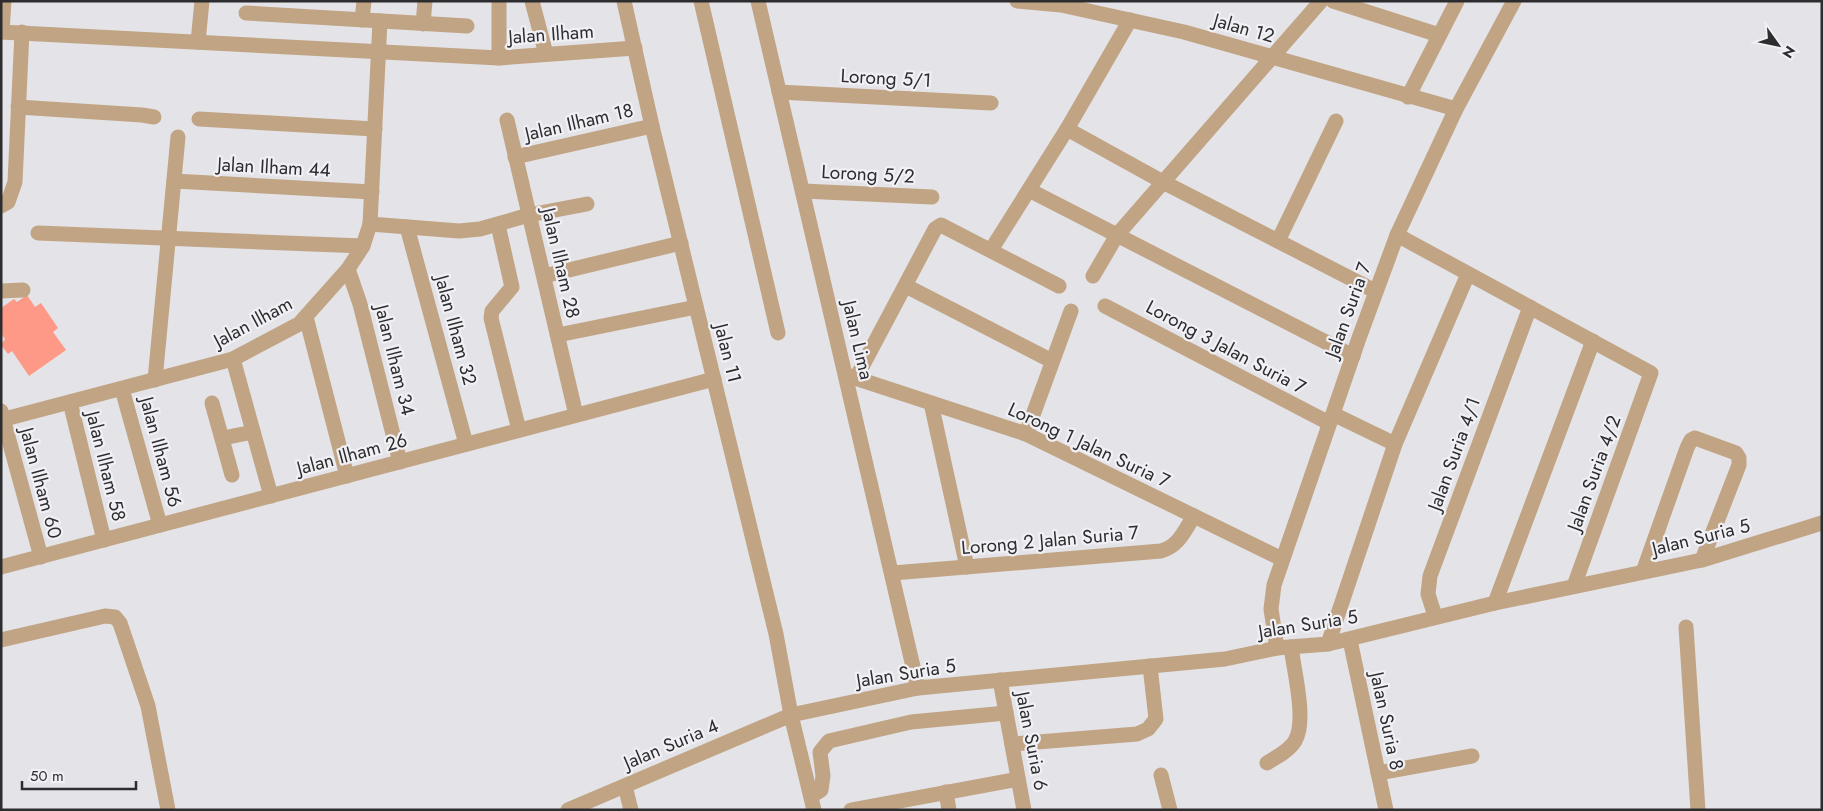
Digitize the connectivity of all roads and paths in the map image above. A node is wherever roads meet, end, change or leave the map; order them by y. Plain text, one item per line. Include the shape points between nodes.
1 (4, 1) edge
2 (202, 1) edge
3 (364, 1) edge
4 (425, 1) edge
5 (499, 1) edge
6 (532, 1) edge
7 (624, 1) edge
8 (700, 1) edge
9 (758, 1) edge
10 (1017, 1) edge
11 (1321, 1) edge
12 (1333, 1) edge
13 (1457, 1) edge
14 (1514, 1) edge
15 (1061, 3) edge
16 (302, 9) edge
17 (246, 13) dead end
18 (362, 20) junction
19 (1130, 20) junction
20 (380, 21) junction
21 (423, 24) junction
22 (468, 26) dead end
23 (1, 32) edge
24 (22, 32) junction
25 (1439, 35) junction
26 (198, 42) junction
27 (635, 48) junction
28 (379, 53) junction
29 (546, 54) junction
30 (1272, 56) junction
31 (498, 58) junction
32 (779, 92) junction
33 (1408, 97) junction
34 (991, 103) dead end
35 (18, 107) junction
36 (1456, 109) junction
37 (154, 118) dead end
38 (199, 119) dead end
39 (507, 120) dead end
40 (1336, 121) dead end
41 (652, 126) junction
42 (375, 129) junction
43 (1067, 129) junction
44 (178, 137) dead end
45 (515, 157) junction
46 (174, 181) junction
47 (1163, 182) junction
48 (1029, 190) junction
49 (803, 191) junction
50 (372, 192) junction
51 (932, 197) dead end
52 (587, 204) dead end
53 (1, 206) edge
54 (529, 215) junction
55 (370, 224) junction
56 (498, 225) junction
57 (407, 227) junction
58 (38, 233) dead end
59 (1117, 235) junction
60 (1397, 235) junction
61 (168, 237) junction
62 (1278, 241) junction
63 (681, 243) junction
64 (363, 246) junction
65 (991, 250) junction
66 (348, 269) junction
67 (1468, 274) junction
68 (544, 276) junction
69 (1093, 276) dead end
70 (906, 286) junction
71 (1059, 286) dead end
72 (24, 290) dead end
73 (1375, 290) junction
74 (1, 291) edge
75 (1105, 306) dead end
76 (696, 307) junction
77 (1530, 308) junction
78 (1071, 310) dead end
79 (306, 317) junction
80 (778, 333) dead end
81 (558, 335) junction
82 (1593, 341) junction
83 (1352, 356) junction
84 (233, 359) junction
85 (1052, 360) junction
86 (851, 377) junction
87 (714, 379) junction
88 (155, 380) junction
89 (122, 389) junction
90 (70, 402) junction
91 (931, 402) junction
92 (212, 403) dead end
93 (576, 415) junction
94 (2, 417) edge
95 (1331, 419) junction
96 (519, 430) junction
97 (253, 432) junction
98 (1026, 434) junction
99 (223, 438) junction
100 (466, 444) junction
101 (1396, 444) junction
102 (400, 462) junction
103 (232, 474) dead end
104 (347, 476) junction
105 (270, 496) junction
106 (1194, 516) junction
107 (1822, 523) edge
108 (160, 525) junction
109 (104, 540) junction
110 (41, 557) junction
111 (1282, 559) junction
112 (1702, 560) junction
113 (1, 567) edge
114 (967, 567) junction
115 (1643, 572) junction
116 (893, 573) junction
117 (1574, 586) junction
118 (1495, 603) junction
119 (1435, 616) junction
120 (1686, 628) dead end
121 (1, 640) edge
122 (1350, 640) junction
123 (1328, 644) junction
124 (1284, 648) junction
125 (1150, 666) junction
126 (1000, 680) junction
127 (918, 688) junction
128 (1006, 713) junction
129 (791, 715) junction
130 (1012, 744) junction
131 (1472, 756) dead end
132 (1267, 763) dead end
133 (1378, 773) junction
134 (1161, 775) dead end
135 (1018, 778) junction
136 (625, 786) junction
137 (946, 792) junction
138 (812, 803) edge
139 (168, 810) edge
140 (568, 810) edge
141 (630, 810) edge
142 (851, 810) edge
143 (949, 810) edge
144 (1024, 810) edge
145 (1170, 810) edge
146 (1386, 810) edge
147 (1698, 810) edge

1 - 23 street
2 - 26 street
3 - 18 street
4 - 21 street
5 - 31 street
6 - 29 street
7 - 27 street, Jalan 11
8 - 80 street
9 - 32 street, Jalan Lima
10 - 15 street, Jalan 12
11 - 30 street
12 - 25 street
13 - 25 street
14 - 36 street, Jalan Suria 7
15 - 19 street, Jalan 12
16 - 17 street
16 - 18 street
18 - 20 street
19 - 30 street, Jalan 12
19 - 43 street
20 - 21 street
20 - 28 street
21 - 22 street
23 - 24 street, Jalan Ilham
24 - 26 street, Jalan Ilham
24 - 35 street
25 - 33 street
26 - 28 street, Jalan Ilham
27 - 29 street, Jalan Ilham
27 - 41 street, Jalan 11
28 - 31 street, Jalan Ilham
28 - 42 street, Jalan Ilham
29 - 31 street, Jalan Ilham
30 - 33 street, Jalan 12
30 - 47 street
32 - 34 street, Lorong 5/1
32 - 49 street, Jalan Lima
33 - 36 street, Jalan 12
35 - 37 street
35 - 53 street via 15,182 8,202
36 - 60 street, Jalan Suria 7
38 - 42 street
39 - 45 street, Jalan Ilham 28
40 - 62 street
41 - 45 street, Jalan Ilham 18
41 - 63 street, Jalan 11
42 - 50 street, Jalan Ilham
43 - 47 street
43 - 48 street
44 - 46 street
45 - 54 street, Jalan Ilham 28
46 - 50 street, Jalan Ilham 44
46 - 61 street
47 - 59 street
47 - 62 street
48 - 59 street
48 - 65 street
49 - 51 street, Lorong 5/2
49 - 86 street, Jalan Lima
50 - 55 street, Jalan Ilham
52 - 54 street
54 - 56 street
54 - 68 street, Jalan Ilham 28
55 - 57 street
55 - 64 street, Jalan Ilham
56 - 57 street via 459,231
56 - 96 street via 512,287 492,311 491,318
57 - 100 street, Jalan Ilham 32
58 - 61 street
59 - 69 street
59 - 83 street
60 - 67 street
60 - 73 street, Jalan Suria 7
61 - 64 street
61 - 88 street
62 - 73 street
63 - 68 street
63 - 76 street, Jalan 11
64 - 66 street, Jalan Ilham
65 - 70 street via 941,225 935,229
65 - 71 street
66 - 79 street, Jalan Ilham
66 - 102 street, Jalan Ilham 34
67 - 77 street
67 - 101 street
68 - 81 street, Jalan Ilham 28
70 - 85 street
70 - 86 street
72 - 74 street
73 - 83 street, Jalan Suria 7
75 - 95 street, Lorong 3 Jalan Suria 7
76 - 81 street
76 - 87 street, Jalan 11
77 - 82 street
77 - 119 street, Jalan Suria 4/1 via 1430,576 1428,594
78 - 85 street
79 - 84 street, Jalan Ilham via 299,324
79 - 104 street
81 - 93 street, Jalan Ilham 28
82 - 117 street, Jalan Suria 4/2 via 1651,374
82 - 118 street
83 - 95 street, Jalan Suria 7
84 - 88 street, Jalan Ilham
84 - 97 street
85 - 98 street
86 - 91 street, Lorong 1 Jalan Suria 7
86 - 116 street, Jalan Lima
87 - 93 street, Jalan Ilham 26
87 - 129 street, Jalan 11 via 776,634
88 - 89 street, Jalan Ilham
89 - 90 street, Jalan Ilham
89 - 108 street, Jalan Ilham 56
90 - 94 street, Jalan Ilham
90 - 109 street, Jalan Ilham 58
91 - 98 street, Lorong 1 Jalan Suria 7
91 - 114 street
92 - 99 street
93 - 96 street, Jalan Ilham 26
94 - 110 street, Jalan Ilham 60
95 - 101 street, Lorong 3 Jalan Suria 7
95 - 111 street, Jalan Suria 7
96 - 100 street, Jalan Ilham 26
97 - 99 street
97 - 105 street
98 - 106 street, Lorong 1 Jalan Suria 7
99 - 103 street
100 - 102 street, Jalan Ilham 26
101 - 123 street
102 - 104 street, Jalan Ilham 26
104 - 105 street, Jalan Ilham 26
105 - 108 street, Jalan Ilham 26
106 - 111 street, Lorong 1 Jalan Suria 7
106 - 114 street, Lorong 2 Jalan Suria 7 via 1177,544 1161,551
107 - 112 street, Jalan Suria 5
108 - 109 street, Jalan Ilham 26
109 - 110 street, Jalan Ilham 26
110 - 113 street, Jalan Ilham 26
111 - 124 street, Jalan Suria 7 via 1271,609
112 - 115 street, Jalan Suria 5
112 - 115 street via 1739,458 1736,453 1695,438 1691,440
114 - 116 street, Lorong 2 Jalan Suria 7
115 - 117 street, Jalan Suria 5
116 - 127 street, Jalan Lima
117 - 118 street, Jalan Suria 5
118 - 119 street, Jalan Suria 5
119 - 122 street, Jalan Suria 5
120 - 147 street
121 - 139 street via 106,616 115,617 120,623 148,706
122 - 123 street, Jalan Suria 5
122 - 133 street, Jalan Suria 8
123 - 124 street, Jalan Suria 5
124 - 125 street, Jalan Suria 5 via 1225,659
124 - 132 street, Jalan Suria 7 via 1299,715 1299,732 1290,747
125 - 126 street, Jalan Suria 5
125 - 130 street via 1156,719 1148,729 1137,734
126 - 127 street, Jalan Suria 5
126 - 128 street, Jalan Suria 6
127 - 129 street, Jalan Suria 5
128 - 130 street, Jalan Suria 6
128 - 138 street via 911,722 829,741 820,752 821,790
129 - 136 street, Jalan Suria 4
129 - 138 street, Jalan 11
130 - 135 street, Jalan Suria 6
131 - 133 street
133 - 146 street, Jalan Suria 8
134 - 145 street
135 - 137 street
135 - 144 street, Jalan Suria 6
136 - 140 street, Jalan Suria 4
136 - 141 street
137 - 142 street
137 - 143 street

